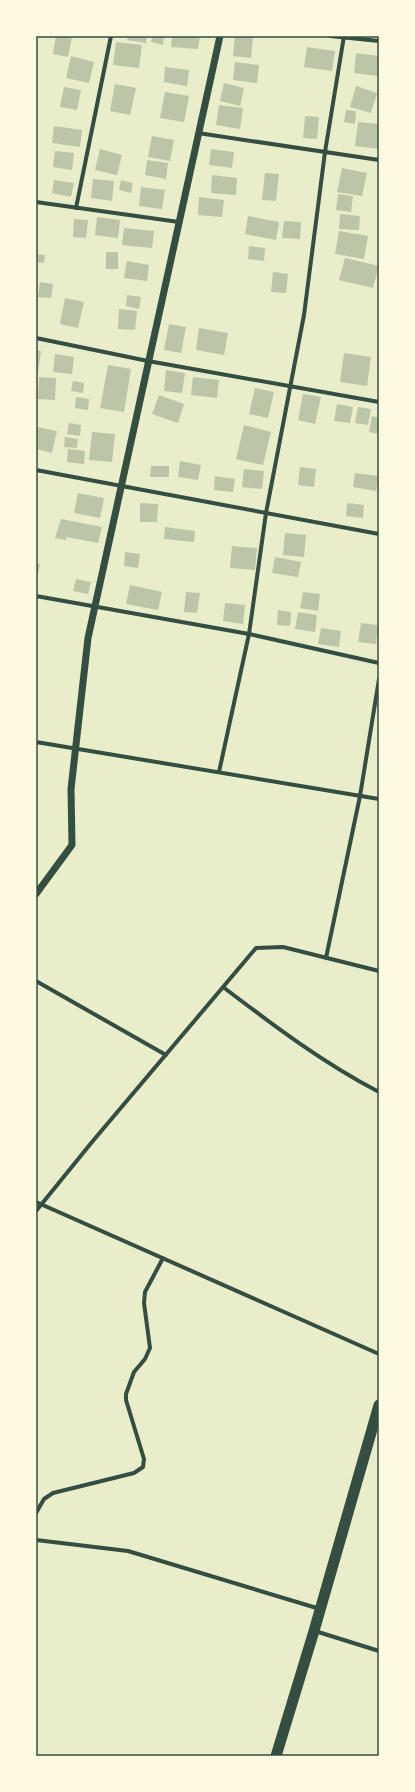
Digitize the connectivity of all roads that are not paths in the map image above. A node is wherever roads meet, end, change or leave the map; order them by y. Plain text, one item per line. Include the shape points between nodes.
1 (111, 36) edge
2 (220, 36) edge
3 (330, 36) edge
4 (344, 37) edge
5 (379, 41) edge
6 (198, 133) junction
7 (326, 152) junction
8 (379, 160) edge
9 (36, 202) edge
10 (76, 208) junction
11 (179, 222) junction
12 (36, 338) edge
13 (148, 361) junction
14 (290, 386) junction
15 (379, 402) edge
16 (36, 470) edge
17 (120, 485) junction
18 (266, 513) junction
19 (379, 534) edge
20 (36, 596) edge
21 (94, 607) junction
22 (249, 634) junction
23 (379, 662) edge
24 (379, 679) edge
25 (36, 742) edge
26 (75, 749) junction
27 (219, 772) junction
28 (360, 796) junction
29 (379, 799) edge
30 (36, 894) edge
31 (326, 958) junction
32 (379, 971) edge
33 (36, 981) edge
34 (223, 986) junction
35 (166, 1054) junction
36 (379, 1092) edge
37 (36, 1202) edge
38 (42, 1205) junction
39 (36, 1211) edge
40 (163, 1258) junction
41 (379, 1354) edge
42 (379, 1405) edge
43 (36, 1513) edge
44 (36, 1540) edge
45 (320, 1609) junction
46 (314, 1631) junction
47 (379, 1651) edge
48 (276, 1756) edge

1 - 10 street
2 - 6 street
3 - 4 street
4 - 5 street
4 - 7 street
6 - 7 street
6 - 11 street
7 - 8 street
7 - 14 street via 304,315
9 - 10 street
10 - 11 street
11 - 13 street
12 - 13 street
13 - 14 street
13 - 17 street
14 - 15 street
14 - 18 street
16 - 17 street
17 - 18 street
17 - 21 street
18 - 19 street
18 - 22 street
20 - 21 street
21 - 22 street
21 - 26 street
22 - 23 street
22 - 27 street
24 - 28 street
25 - 26 street
26 - 27 street
26 - 30 street via 71,789 72,845
27 - 28 street
28 - 29 street
28 - 31 street
31 - 32 street
31 - 34 street via 283,947 256,948
33 - 35 street
34 - 35 street
34 - 36 street via 285,1034 352,1078
35 - 38 street
37 - 38 street
38 - 39 street
38 - 40 street
40 - 41 street
40 - 43 street via 145,1292 150,1348 134,1372 126,1394 144,1459 143,1468 134,1473 53,1493 44,1499
42 - 45 highway
44 - 45 street via 128,1551
45 - 46 highway
46 - 47 street
46 - 48 highway

